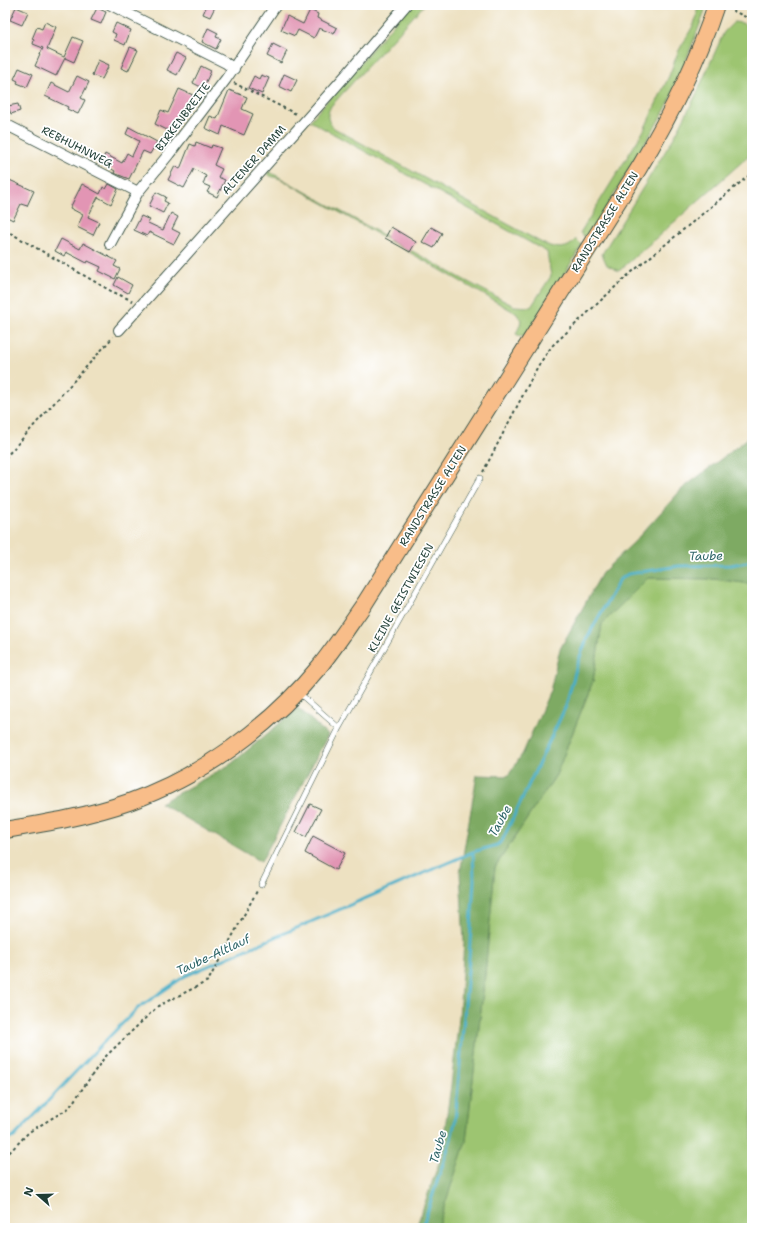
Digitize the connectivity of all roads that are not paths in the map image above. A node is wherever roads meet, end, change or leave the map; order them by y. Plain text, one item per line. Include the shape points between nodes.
1 (110, 5) edge
2 (276, 5) edge
3 (406, 5) edge
4 (716, 5) edge
5 (234, 69) junction
6 (5, 124) edge
7 (138, 192) junction
8 (110, 244) dead end
9 (119, 330) road end
10 (480, 478) road end
11 (297, 691) junction
12 (339, 728) junction
13 (5, 830) edge
14 (261, 885) road end

1 - 5 street
2 - 5 street, BIRKENBREITE
3 - 9 street, ALTENER DAMM
4 - 11 main road, RANDSTRASSE ALTEN via 689,75 639,168 365,603 319,667
5 - 7 street, BIRKENBREITE
6 - 7 street, REBHUHNWEG
7 - 8 street, BIRKENBREITE
10 - 12 lane, KLEINE GEISTWIESEN
11 - 12 lane
11 - 13 main road, RANDSTRASSE ALTEN via 262,724 230,749 199,769 151,793 69,819
12 - 14 lane, KLEINE GEISTWIESEN

